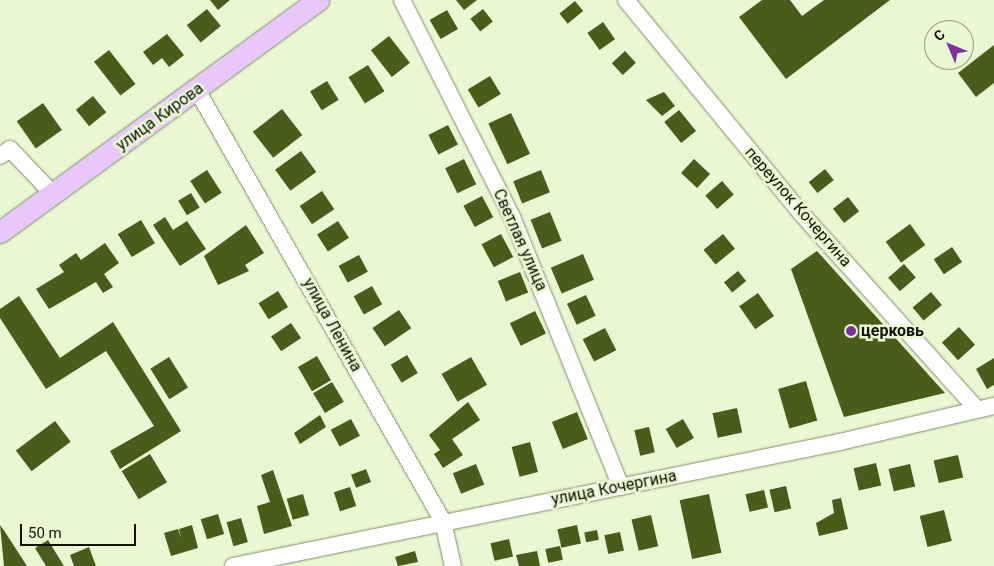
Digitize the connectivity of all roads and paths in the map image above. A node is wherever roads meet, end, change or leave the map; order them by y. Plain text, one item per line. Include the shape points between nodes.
1 (318, 0) edge
2 (402, 0) edge
3 (626, 0) edge
4 (197, 90) junction
5 (0, 156) edge
6 (53, 194) junction
7 (0, 232) edge
8 (994, 406) edge
9 (977, 409) junction
10 (621, 487) junction
11 (443, 522) junction
12 (233, 566) edge
13 (453, 566) edge

1 - 4 main road, улица Кирова
2 - 10 street, Светлая улица via 512,218
3 - 9 street, переулок Кочергина via 800,212
4 - 6 main road, улица Кирова
4 - 11 street, улица Ленина
5 - 6 street via 10,149
6 - 7 main road, улица Кирова
8 - 9 street, улица Кочергина
9 - 10 street, улица Кочергина
10 - 11 street, улица Кочергина
11 - 12 street, улица Кочергина
11 - 13 street, улица Ленина

